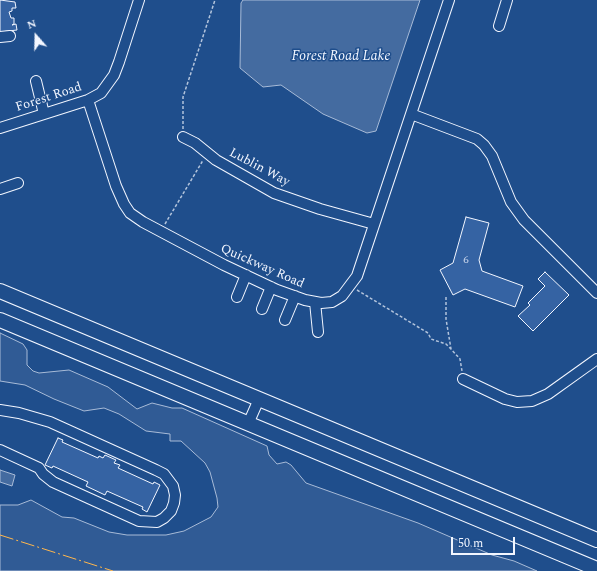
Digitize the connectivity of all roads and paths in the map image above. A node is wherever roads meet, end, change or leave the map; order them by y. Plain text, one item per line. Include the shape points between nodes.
1 (139, 0) edge
2 (215, 0) edge
3 (450, 0) edge
4 (507, 0) edge
5 (499, 26) dead end
6 (36, 81) dead end
7 (88, 100) junction
8 (44, 114) junction
9 (411, 114) junction
10 (0, 128) edge
11 (183, 137) joint
12 (197, 156) dead end
13 (18, 183) dead end
14 (0, 189) edge
15 (374, 224) junction
16 (161, 231) junction
17 (246, 275) junction
18 (271, 287) junction
19 (351, 287) junction
20 (0, 291) edge
21 (597, 293) edge
22 (295, 296) junction
23 (237, 297) dead end
24 (446, 297) dead end
25 (315, 302) junction
26 (262, 309) dead end
27 (0, 320) edge
28 (285, 320) dead end
29 (318, 332) dead end
30 (451, 349) junction
31 (597, 359) edge
32 (462, 379) joint
33 (259, 399) junction
34 (0, 410) edge
35 (248, 424) junction
36 (0, 450) edge
37 (597, 540) edge
38 (597, 569) edge

1 - 7 street, Forest Road via 114,75 100,93
2 - 11 path via 184,97
3 - 9 street, Quickway Road
4 - 5 street
6 - 8 street
7 - 8 street, Forest Road
7 - 16 street, Quickway Road via 124,204 130,213
8 - 10 street, Forest Road
9 - 15 street, Quickway Road
9 - 21 street via 484,145 492,156 511,202 524,220
11 - 15 street, Lublin Way via 216,160 274,193
12 - 16 path via 202,162
13 - 14 street
15 - 19 street, Quickway Road
16 - 17 street, Quickway Road
17 - 18 street, Quickway Road
17 - 23 street
18 - 22 street, Quickway Road
18 - 26 street
19 - 25 street, Quickway Road via 332,302
19 - 30 path via 367,294 428,333 431,339 446,344
20 - 33 highway
22 - 25 street, Quickway Road
22 - 28 street
24 - 30 path via 446,319
25 - 29 street
27 - 35 highway
30 - 32 path via 460,359
31 - 32 street via 548,394 532,401 517,402 505,399
33 - 35 street
33 - 37 highway
34 - 36 street via 50,422 156,470 169,480 175,495 174,503 171,511 157,522 139,521 53,482 39,468
35 - 38 highway

